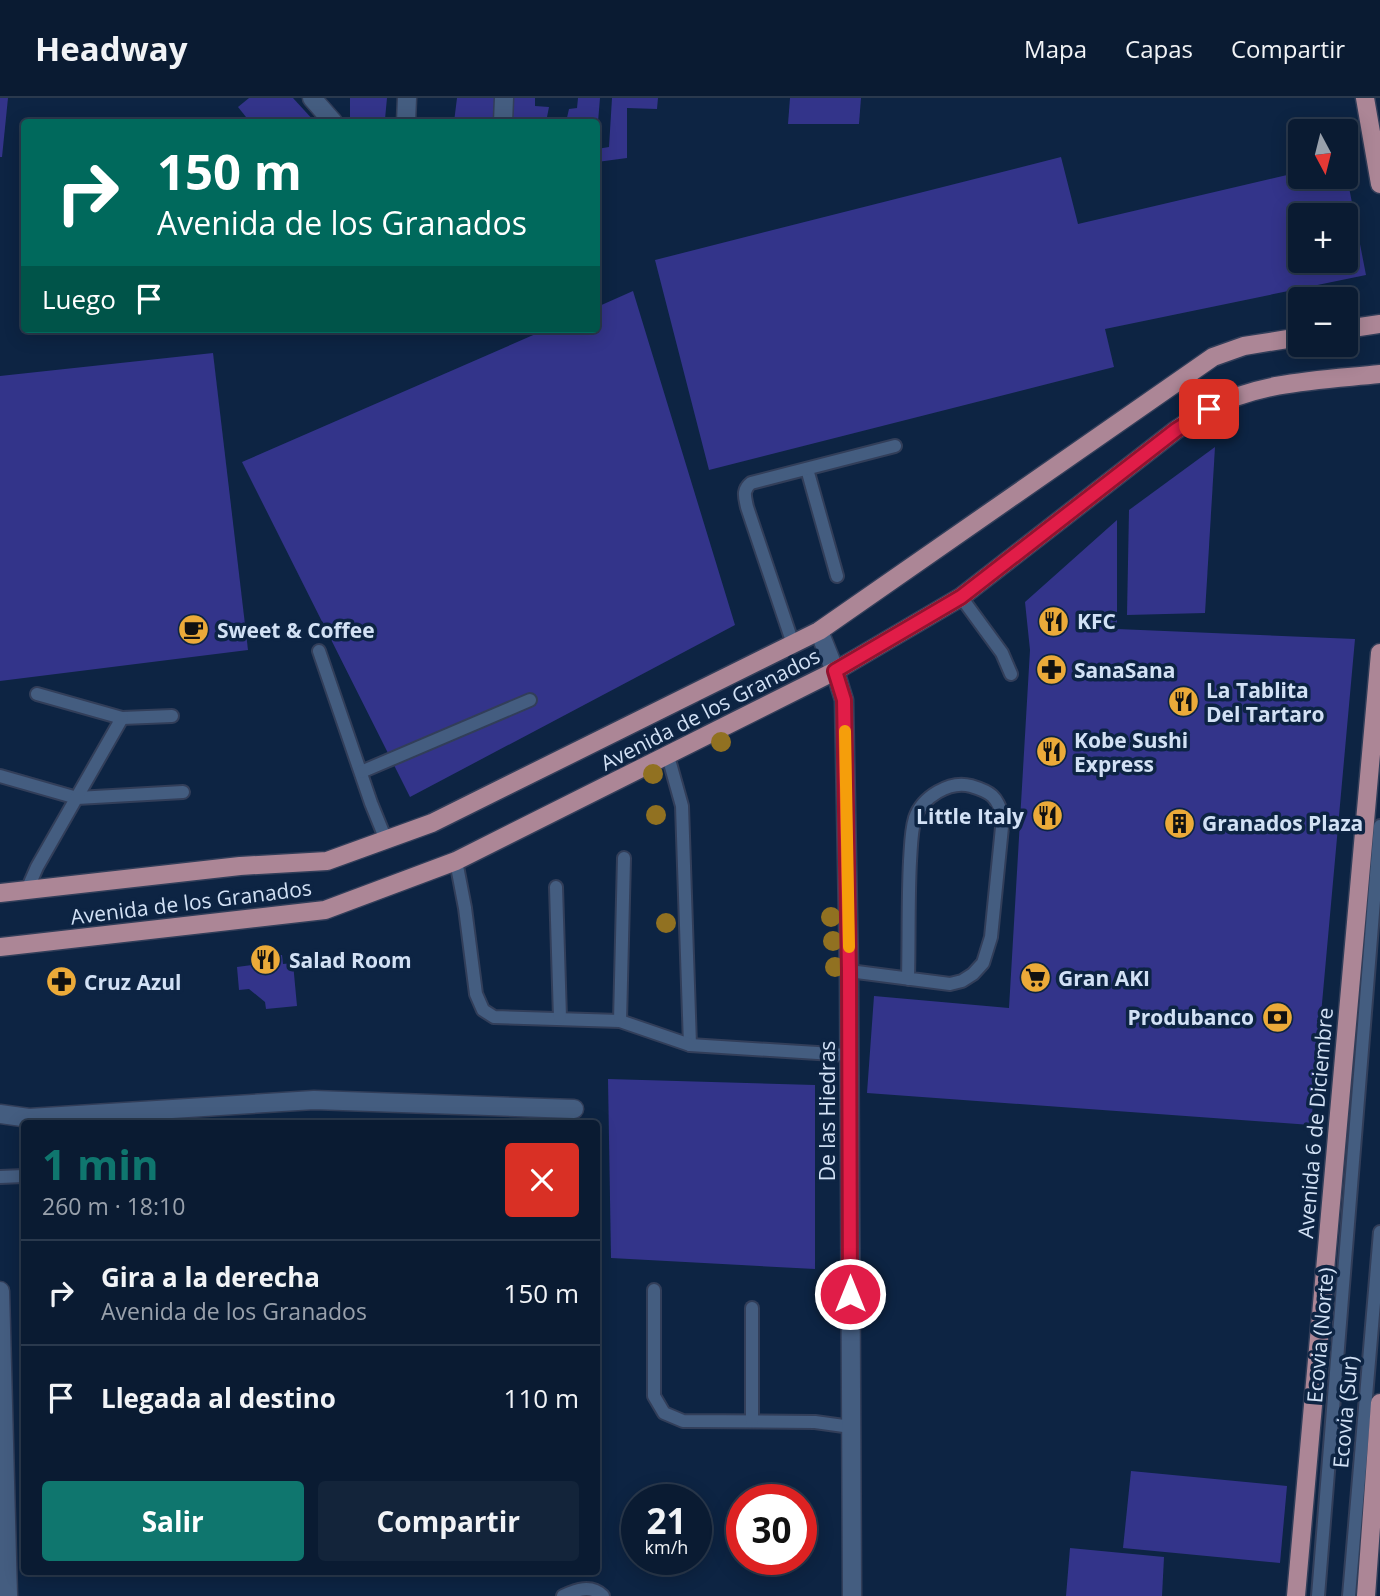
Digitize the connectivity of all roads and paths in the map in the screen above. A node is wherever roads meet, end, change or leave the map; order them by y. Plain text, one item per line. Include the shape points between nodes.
1 (312, 98) edge
2 (407, 98) edge
3 (504, 98) edge
4 (1364, 98) edge
5 (330, 119) edge
6 (406, 119) edge
7 (503, 119) edge
8 (1380, 184) edge
9 (1380, 324) edge
10 (1358, 327) edge
11 (1288, 339) edge
12 (1380, 374) edge
13 (895, 446) dead end
14 (807, 468) junction
15 (837, 576) dead end
16 (961, 597) junction
17 (819, 631) junction
18 (793, 644) junction
19 (319, 651) dead end
20 (1380, 653) edge
21 (835, 671) junction
22 (1011, 674) dead end
23 (37, 694) dead end
24 (530, 700) dead end
25 (172, 716) dead end
26 (122, 718) junction
27 (668, 756) junction
28 (361, 772) junction
29 (0, 776) edge
30 (183, 792) dead end
31 (78, 798) junction
32 (1380, 825) edge
33 (386, 840) junction
34 (624, 858) dead end
35 (456, 861) junction
36 (556, 887) dead end
37 (27, 890) junction
38 (0, 893) edge
39 (0, 947) edge
40 (849, 971) junction
41 (908, 979) junction
42 (560, 1018) junction
43 (620, 1021) junction
44 (690, 1045) junction
45 (849, 1055) junction
46 (574, 1109) dead end
47 (0, 1114) edge
48 (21, 1176) edge
49 (0, 1177) edge
50 (1380, 1232) edge
51 (654, 1290) dead end
52 (0, 1291) edge
53 (752, 1308) dead end
54 (1380, 1403) edge
55 (752, 1421) junction
56 (851, 1427) junction
57 (8, 1596) edge
58 (563, 1596) edge
59 (603, 1596) edge
60 (852, 1596) edge
61 (1296, 1596) edge
62 (1318, 1596) edge
63 (1349, 1596) edge
64 (1366, 1596) edge

1 - 5 street
2 - 6 street
3 - 7 street
4 - 8 main road
9 - 10 main road
11 - 17 main road, Avenida de los Granados via 1213,357
12 - 16 main road, Avenida de los Granados via 1274,387 1209,409
13 - 14 lane
14 - 15 lane
14 - 18 lane via 751,483 744,493
16 - 21 main road, Avenida de los Granados
16 - 22 lane via 1002,653
17 - 18 main road, Avenida de los Granados
17 - 21 street, De las Hiedras
18 - 33 main road, Avenida de los Granados via 432,823
19 - 28 lane
20 - 61 main road, Avenida 6 de Diciembre
21 - 27 main road, Avenida de los Granados
21 - 40 street, De las Hiedras via 844,700
23 - 26 lane
24 - 28 lane
25 - 26 lane
26 - 31 lane
27 - 35 main road, Avenida de los Granados
27 - 44 lane via 682,806
28 - 33 lane
29 - 31 lane
30 - 31 lane
31 - 37 lane
32 - 62 lane, Ecovia (Norte)
33 - 37 main road, Avenida de los Granados via 327,861
34 - 43 lane
35 - 39 main road, Avenida de los Granados via 325,910
35 - 42 lane via 483,1010 494,1017
36 - 42 lane
37 - 38 main road, Avenida de los Granados
40 - 41 lane
40 - 45 street, De las Hiedras
41 - 41 lane via 962,981 978,968 988,951 1003,817 999,802 987,791 966,785 948,787 921,805 915,819 909,874
42 - 43 lane
43 - 44 lane
44 - 45 lane
45 - 56 street, De las Hiedras
46 - 47 street via 314,1100 29,1118
48 - 49 lane
50 - 63 lane, Ecovia (Sur)
51 - 55 lane via 654,1396 664,1413 683,1421
52 - 57 street
53 - 55 lane
54 - 64 main road
55 - 56 lane
56 - 60 street, De las Hiedras
58 - 59 lane via 579,1588

